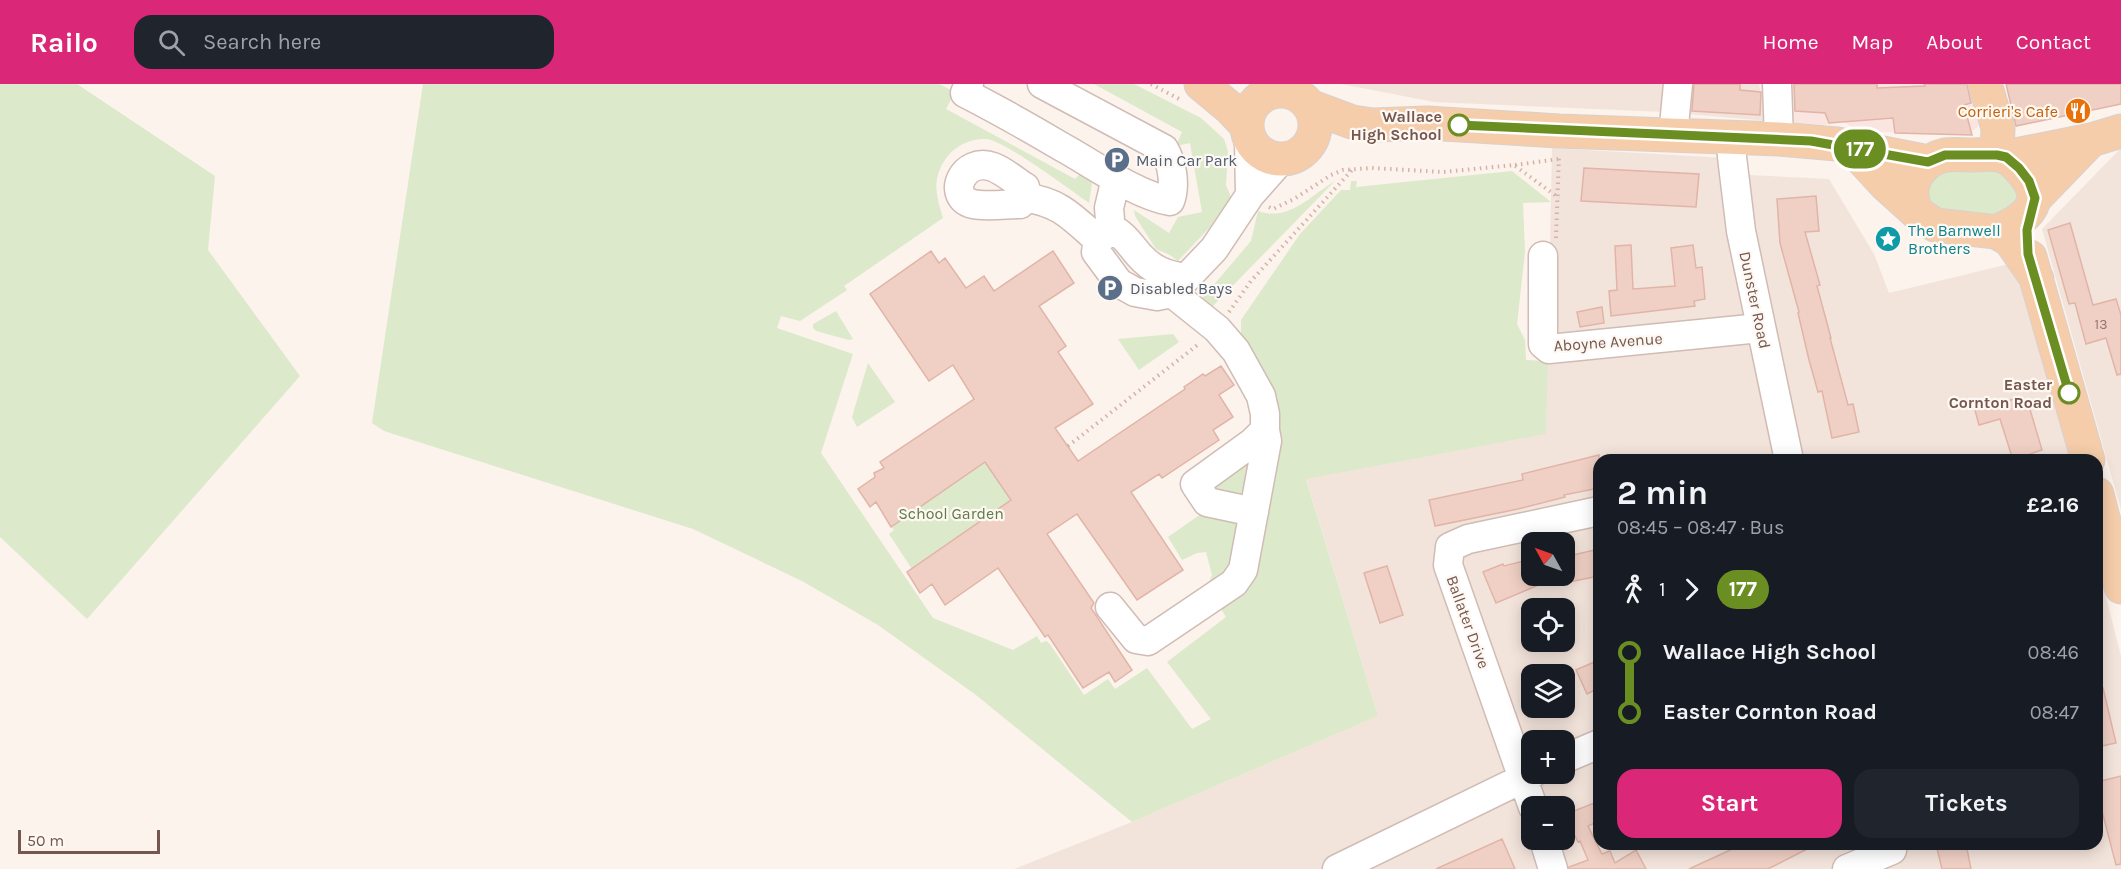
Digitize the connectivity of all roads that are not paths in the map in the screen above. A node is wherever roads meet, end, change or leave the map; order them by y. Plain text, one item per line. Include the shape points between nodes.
1 (969, 84) edge
2 (1042, 84) edge
3 (1678, 84) edge
4 (1778, 84) edge
5 (1985, 84) edge
6 (1198, 90) edge
7 (1266, 94) junction
8 (1309, 106) junction
9 (1372, 124) junction
10 (1247, 132) junction
11 (2106, 135) edge
12 (1673, 136) junction
13 (1779, 139) junction
14 (1310, 144) junction
15 (1731, 147) junction
16 (1851, 147) junction
17 (2001, 156) junction
18 (1281, 160) junction
19 (1928, 162) junction
20 (1116, 178) junction
21 (1250, 195) junction
22 (1028, 198) dead end
23 (2032, 203) junction
24 (1916, 212) junction
25 (1996, 232) junction
26 (1104, 236) junction
27 (1543, 256) dead end
28 (2037, 279) junction
29 (1178, 285) junction
30 (1760, 328) junction
31 (1265, 429) junction
32 (1788, 454) edge
33 (2086, 454) edge
34 (1254, 512) junction
35 (1593, 512) edge
36 (2103, 538) edge
37 (2121, 587) edge
38 (1110, 607) dead end
39 (1593, 747) edge
40 (1575, 754) edge
41 (1521, 757) edge
42 (1521, 778) edge
43 (1547, 850) edge
44 (1893, 854) edge
45 (1336, 869) edge
46 (1553, 869) edge
47 (1846, 869) edge

1 - 20 street via 965,93
2 - 20 street via 1164,148 1173,193 1170,201 1157,199
3 - 12 street
4 - 13 street
5 - 17 main road via 1998,128
6 - 7 main road
6 - 10 main road via 1230,108
7 - 8 main road via 1285,91 1303,98
7 - 10 main road via 1252,107
8 - 9 main road via 1352,122
8 - 14 main road via 1316,125
9 - 12 main road via 1427,123 1559,145
9 - 14 main road
10 - 18 main road via 1262,154
10 - 21 street
11 - 17 main road
11 - 23 main road
12 - 15 main road
13 - 15 main road
13 - 16 main road
14 - 18 main road via 1302,153
15 - 30 street, Dunster Road via 1741,231
16 - 19 main road
16 - 24 main road
17 - 19 main road via 1945,155
17 - 23 main road via 2019,168 2029,181
18 - 21 street
19 - 24 main road via 1917,175 1911,193
20 - 26 street
21 - 29 street via 1214,249
22 - 26 street via 1058,206
23 - 25 main road via 2016,224
23 - 28 main road via 2028,254
24 - 25 main road via 1935,225
25 - 28 main road via 2010,240
26 - 29 street via 1116,231 1123,235 1140,257
27 - 30 street, Aboyne Avenue via 1543,344 1549,350
28 - 33 main road
29 - 31 street via 1236,351 1261,396
30 - 32 street, Dunster Road
31 - 34 street via 1267,441
31 - 34 street via 1195,484 1207,502
34 - 38 street via 1243,570 1234,583 1148,641 1136,639
35 - 41 street, Ballater Drive via 1468,539 1450,547 1448,565
36 - 37 main road
39 - 40 street
42 - 45 street
43 - 46 street
44 - 47 street

